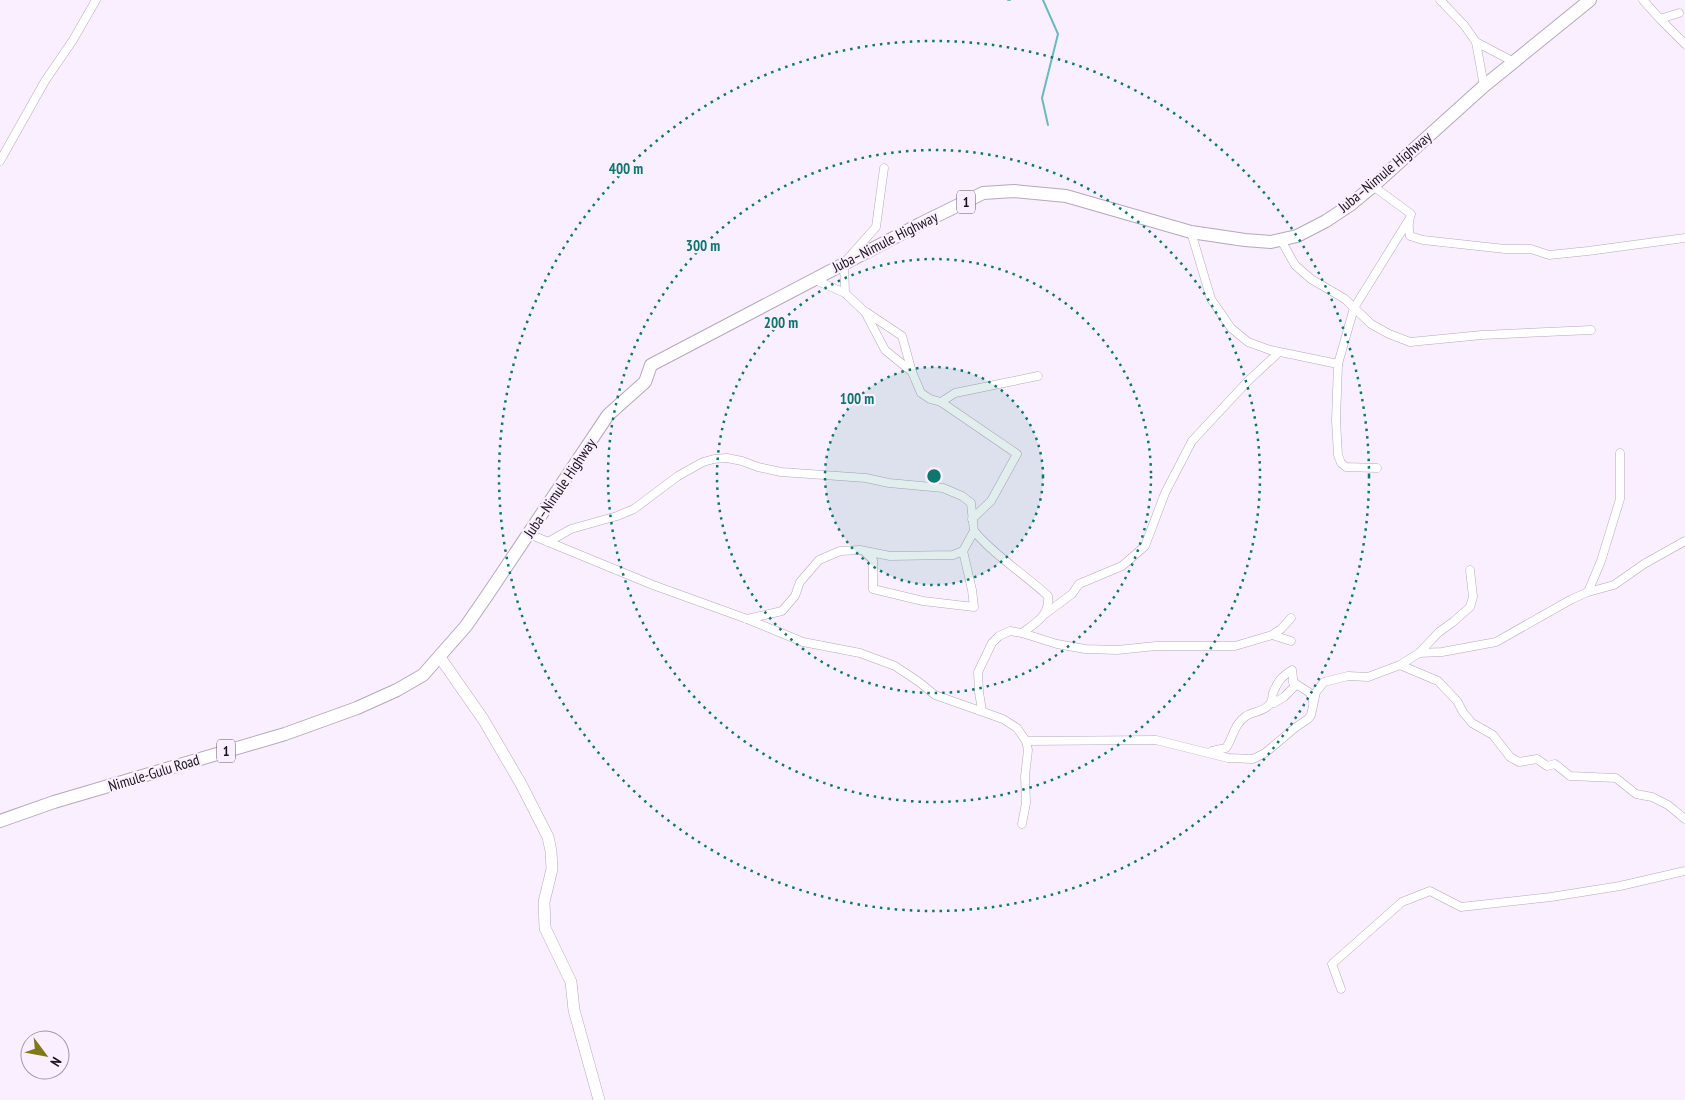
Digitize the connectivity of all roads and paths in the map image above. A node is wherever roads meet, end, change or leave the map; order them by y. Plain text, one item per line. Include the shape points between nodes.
1 (96, 0) edge
2 (1440, 0) edge
3 (1590, 0) edge
4 (1643, 0) edge
5 (1679, 13) dead end
6 (1660, 19) junction
7 (1476, 42) junction
8 (1685, 44) edge
9 (1514, 62) junction
10 (1484, 86) junction
11 (0, 161) edge
12 (884, 168) dead end
13 (1373, 186) junction
14 (1408, 221) junction
15 (1191, 232) junction
16 (1685, 238) edge
17 (1281, 240) junction
18 (844, 263) junction
19 (813, 279) junction
20 (845, 293) junction
21 (1354, 308) junction
22 (865, 312) junction
23 (1591, 330) dead end
24 (1278, 352) junction
25 (1338, 364) junction
26 (912, 372) junction
27 (1038, 376) dead end
28 (941, 402) junction
29 (1620, 453) dead end
30 (1377, 468) dead end
31 (972, 519) junction
32 (974, 531) junction
33 (529, 534) junction
34 (548, 542) junction
35 (1685, 542) edge
36 (864, 551) junction
37 (963, 551) junction
38 (1470, 570) dead end
39 (1588, 592) junction
40 (1045, 614) junction
41 (1291, 618) dead end
42 (748, 619) junction
43 (1022, 633) junction
44 (1272, 635) junction
45 (1291, 641) dead end
46 (1419, 653) junction
47 (439, 656) junction
48 (1400, 665) junction
49 (1293, 682) junction
50 (1272, 702) junction
51 (1313, 702) junction
52 (982, 711) junction
53 (1026, 741) junction
54 (1207, 752) junction
55 (1685, 819) edge
56 (0, 821) edge
57 (1022, 824) dead end
58 (1685, 871) edge
59 (1342, 988) dead end
60 (599, 1100) edge

1 - 11 street
2 - 7 street
3 - 9 main road, Juba–Nimule Highway / 1
4 - 6 street
5 - 6 street
6 - 8 street
7 - 9 street
7 - 10 street
9 - 10 main road, Juba–Nimule Highway / 1
10 - 13 main road, Juba–Nimule Highway / 1
12 - 18 street via 876,227
13 - 14 street via 1411,214
13 - 17 main road, Juba–Nimule Highway / 1 via 1326,221 1297,236
14 - 16 street via 1410,236 1423,240 1531,249 1549,255
14 - 21 street
15 - 17 main road, Juba–Nimule Highway / 1 via 1270,242
15 - 18 main road, Juba–Nimule Highway / 1 via 1066,196 1000,191 983,193
15 - 24 street via 1211,299 1231,328 1248,342
17 - 21 street via 1295,265 1311,279 1346,299
18 - 19 main road, Juba–Nimule Highway / 1
18 - 20 street
19 - 20 street
19 - 33 main road, Juba–Nimule Highway / 1 via 651,365 645,382 608,415
20 - 22 street
21 - 23 street via 1371,324 1410,342
21 - 25 street
22 - 26 street via 884,350
22 - 26 street via 902,336
24 - 25 street
24 - 40 street via 1192,441 1145,546 1122,566 1079,584 1072,594
25 - 30 street via 1338,455 1346,467
26 - 28 street via 921,393
27 - 28 street via 955,393
28 - 31 street via 1017,454 991,501
29 - 39 street via 1620,499 1601,562
31 - 32 street
31 - 34 street via 971,503 943,488 781,472 727,458 703,462 634,508 571,529
32 - 37 street
32 - 40 street via 986,546 1048,596
33 - 34 street
33 - 47 main road, Juba–Nimule Highway / 1 via 466,626
34 - 42 street
35 - 39 street via 1644,564 1614,586
36 - 37 street via 890,556 953,555
36 - 37 street via 873,560 873,589 923,601 974,606
36 - 42 street via 840,551 819,560 782,611
38 - 46 street via 1473,597 1470,607
39 - 46 street via 1496,642
40 - 43 street
41 - 44 street
42 - 52 street via 803,642 860,653 895,666 934,695
43 - 44 street via 1057,644 1118,650 1156,646 1235,646
43 - 52 street via 1010,631 999,636 984,658 978,672
44 - 45 street
46 - 48 street
47 - 56 main road, Nimule-Gulu Road / 1 via 423,675 358,708 285,734
47 - 60 street via 483,718 548,837 552,869 544,902 545,928 571,982 574,1010
48 - 51 street via 1368,677 1348,676 1324,682
48 - 55 street via 1438,681 1472,723 1493,735 1510,757 1519,762 1537,759 1548,766 1554,764 1570,776 1616,778 1636,794 1668,805
49 - 50 street via 1292,690
49 - 50 street via 1292,670 1281,677
49 - 51 street via 1310,693
50 - 54 street via 1246,716 1231,735 1226,748
51 - 54 street via 1308,719 1253,759 1228,758
52 - 53 street via 1017,728
53 - 54 street via 1156,740
53 - 57 street via 1026,803
58 - 59 street via 1620,886 1461,907 1430,891 1402,902 1332,964

